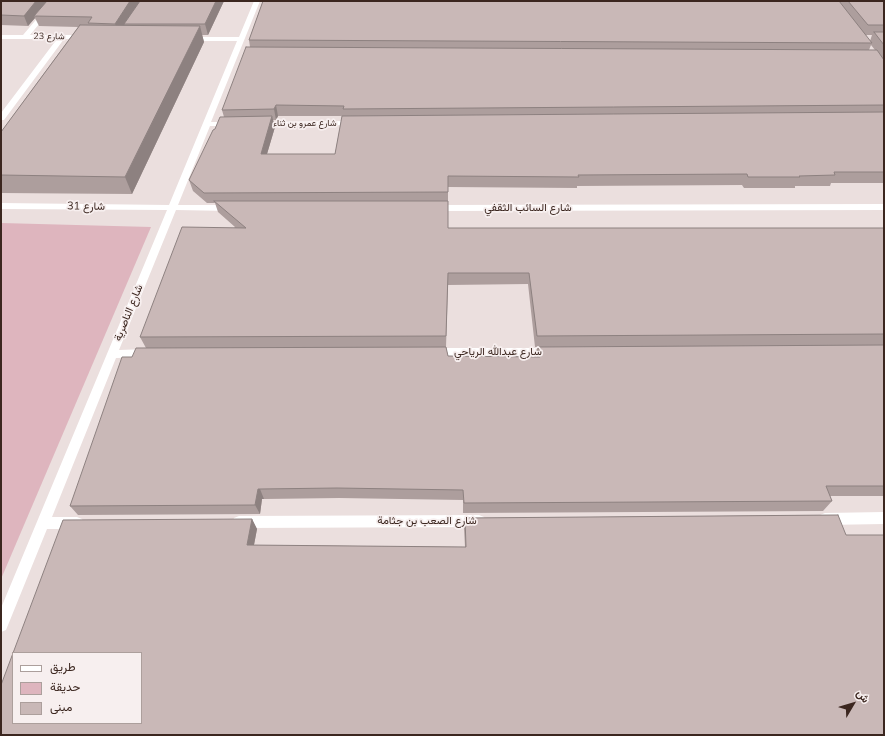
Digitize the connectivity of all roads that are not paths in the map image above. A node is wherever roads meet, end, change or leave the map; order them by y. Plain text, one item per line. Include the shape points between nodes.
1 (55, 1) edge
2 (257, 1) edge
3 (1, 36) edge
4 (25, 37) junction
5 (62, 37) junction
6 (91, 38) edge
7 (185, 38) edge
8 (241, 39) junction
9 (1, 118) edge
10 (367, 123) edge
11 (206, 124) junction
12 (237, 124) edge
13 (252, 124) edge
14 (1, 206) edge
15 (884, 207) edge
16 (172, 208) junction
17 (241, 208) edge
18 (427, 208) edge
19 (419, 352) edge
20 (563, 352) edge
21 (159, 353) edge
22 (112, 354) junction
23 (884, 518) edge
24 (811, 519) edge
25 (492, 520) edge
26 (223, 522) edge
27 (43, 523) junction
28 (90, 523) edge
29 (1, 625) edge

1 - 4 street
2 - 8 street, شارع الناصرية
3 - 4 street, شارع 23
4 - 5 street, شارع 23
5 - 6 street, شارع 23
5 - 9 street
7 - 8 street
8 - 11 street, شارع الناصرية via 239,54
10 - 13 street, شارع عمرو بن ثناء
11 - 12 street
11 - 16 street, شارع الناصرية
14 - 16 street, شارع 31
15 - 18 street, شارع السائب الثقفي
16 - 17 street
16 - 22 street, شارع الناصرية
19 - 20 street, شارع عبدالله الرياحي
21 - 22 street
22 - 27 street, شارع الناصرية
23 - 24 street
25 - 26 street, شارع الصعب بن جثامة
27 - 28 street
27 - 29 street, شارع الناصرية

